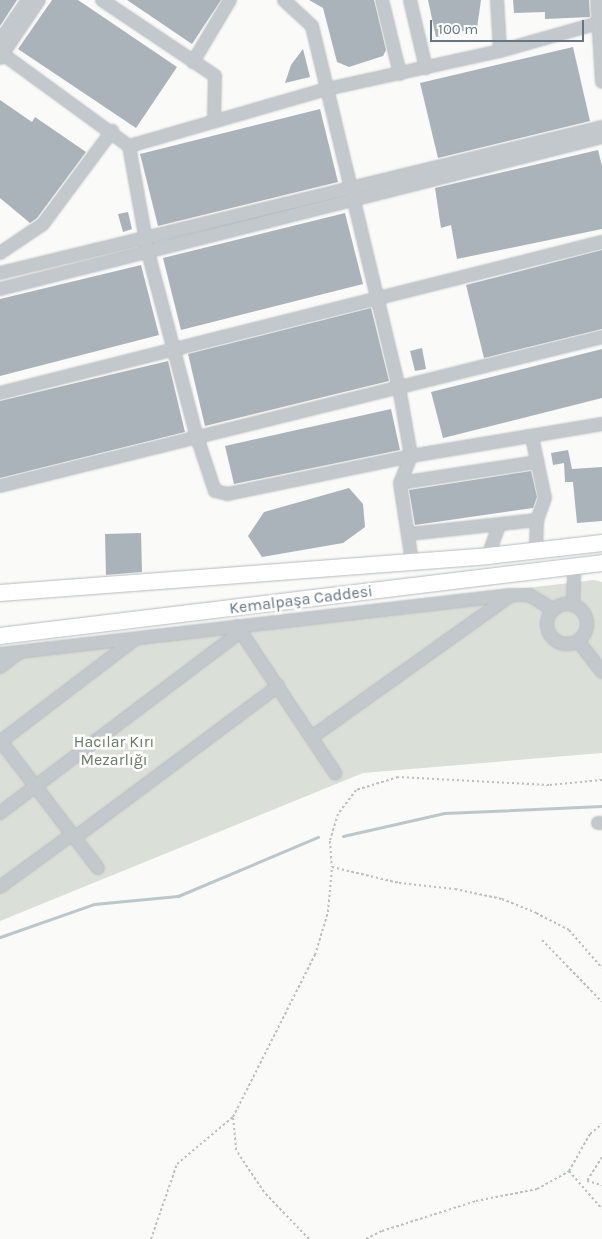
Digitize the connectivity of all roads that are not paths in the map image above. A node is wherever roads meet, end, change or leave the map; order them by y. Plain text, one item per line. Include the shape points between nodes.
1 (28, 0) edge
2 (39, 0) edge
3 (102, 0) edge
4 (230, 0) edge
5 (382, 0) edge
6 (410, 0) edge
7 (497, 0) edge
8 (597, 0) edge
9 (293, 2) edge
10 (599, 23) edge
11 (0, 41) edge
12 (500, 51) junction
13 (1, 55) edge
14 (194, 62) junction
15 (426, 68) junction
16 (400, 74) junction
17 (602, 82) edge
18 (327, 89) junction
19 (214, 122) junction
20 (602, 127) edge
21 (112, 130) junction
22 (602, 137) edge
23 (129, 146) junction
24 (350, 186) junction
25 (355, 201) junction
26 (145, 238) junction
27 (602, 242) edge
28 (148, 252) junction
29 (0, 253) edge
30 (0, 260) edge
31 (1, 273) edge
32 (3, 288) edge
33 (376, 301) junction
34 (602, 337) edge
35 (174, 350) junction
36 (399, 387) junction
37 (0, 393) edge
38 (602, 424) edge
39 (532, 437) junction
40 (197, 438) junction
41 (411, 456) junction
42 (537, 462) junction
43 (400, 483) junction
44 (0, 486) edge
45 (537, 520) junction
46 (499, 525) junction
47 (409, 534) junction
48 (602, 543) edge
49 (536, 549) junction
50 (488, 556) junction
51 (412, 561) junction
52 (602, 563) edge
53 (574, 567) junction
54 (0, 593) edge
55 (511, 594) junction
56 (572, 605) junction
57 (554, 610) junction
58 (238, 630) junction
59 (0, 636) edge
60 (136, 639) junction
61 (578, 642) junction
62 (20, 652) junction
63 (0, 654) edge
64 (0, 667) edge
65 (602, 672) edge
66 (278, 686) junction
67 (312, 737) junction
68 (0, 741) edge
69 (335, 773) dead end
70 (35, 786) junction
71 (0, 812) edge
72 (74, 836) junction
73 (98, 868) dead end
74 (0, 887) edge

1 - 11 street
2 - 13 street
3 - 14 street
4 - 14 street
5 - 16 street
6 - 15 street
7 - 12 street
8 - 10 street
9 - 18 street via 312,26
10 - 12 street
10 - 17 street
12 - 15 street
13 - 21 street
14 - 19 street via 215,76
15 - 16 street
16 - 18 street
18 - 19 street
18 - 24 street
19 - 23 street
20 - 24 street
21 - 23 street
21 - 29 street via 43,224
22 - 25 street
23 - 26 street
24 - 25 street
24 - 26 street
25 - 28 street
25 - 33 street
26 - 28 street
26 - 31 street
27 - 33 street
28 - 32 street
28 - 35 street
30 - 31 street
31 - 32 street
33 - 35 street
33 - 36 street
34 - 36 street
35 - 37 street
35 - 40 street
36 - 40 street
36 - 41 street
38 - 39 street
39 - 41 street
39 - 42 street
40 - 41 street via 216,491 228,494
40 - 44 street
41 - 43 street
42 - 43 street
42 - 45 street via 545,498
43 - 47 street
45 - 46 street
45 - 49 street
46 - 47 street
46 - 50 street
47 - 51 street
48 - 49 main road, Kemalpaşa Caddesi
49 - 50 main road, Kemalpaşa Caddesi
50 - 51 main road, Kemalpaşa Caddesi
51 - 54 main road, Kemalpaşa Caddesi
52 - 53 main road, Kemalpaşa Caddesi
53 - 56 street
53 - 59 main road, Kemalpaşa Caddesi
55 - 57 street via 529,595
55 - 58 street
55 - 67 street
56 - 57 street
56 - 61 street via 586,618 586,631
57 - 61 street via 547,621 549,634 559,643
58 - 60 street
58 - 66 street
58 - 70 street
60 - 62 street
60 - 68 street
61 - 65 street
62 - 63 street
62 - 64 street
66 - 67 street
66 - 72 street
67 - 69 street
68 - 70 street
70 - 71 street
70 - 72 street
72 - 73 street
72 - 74 street

